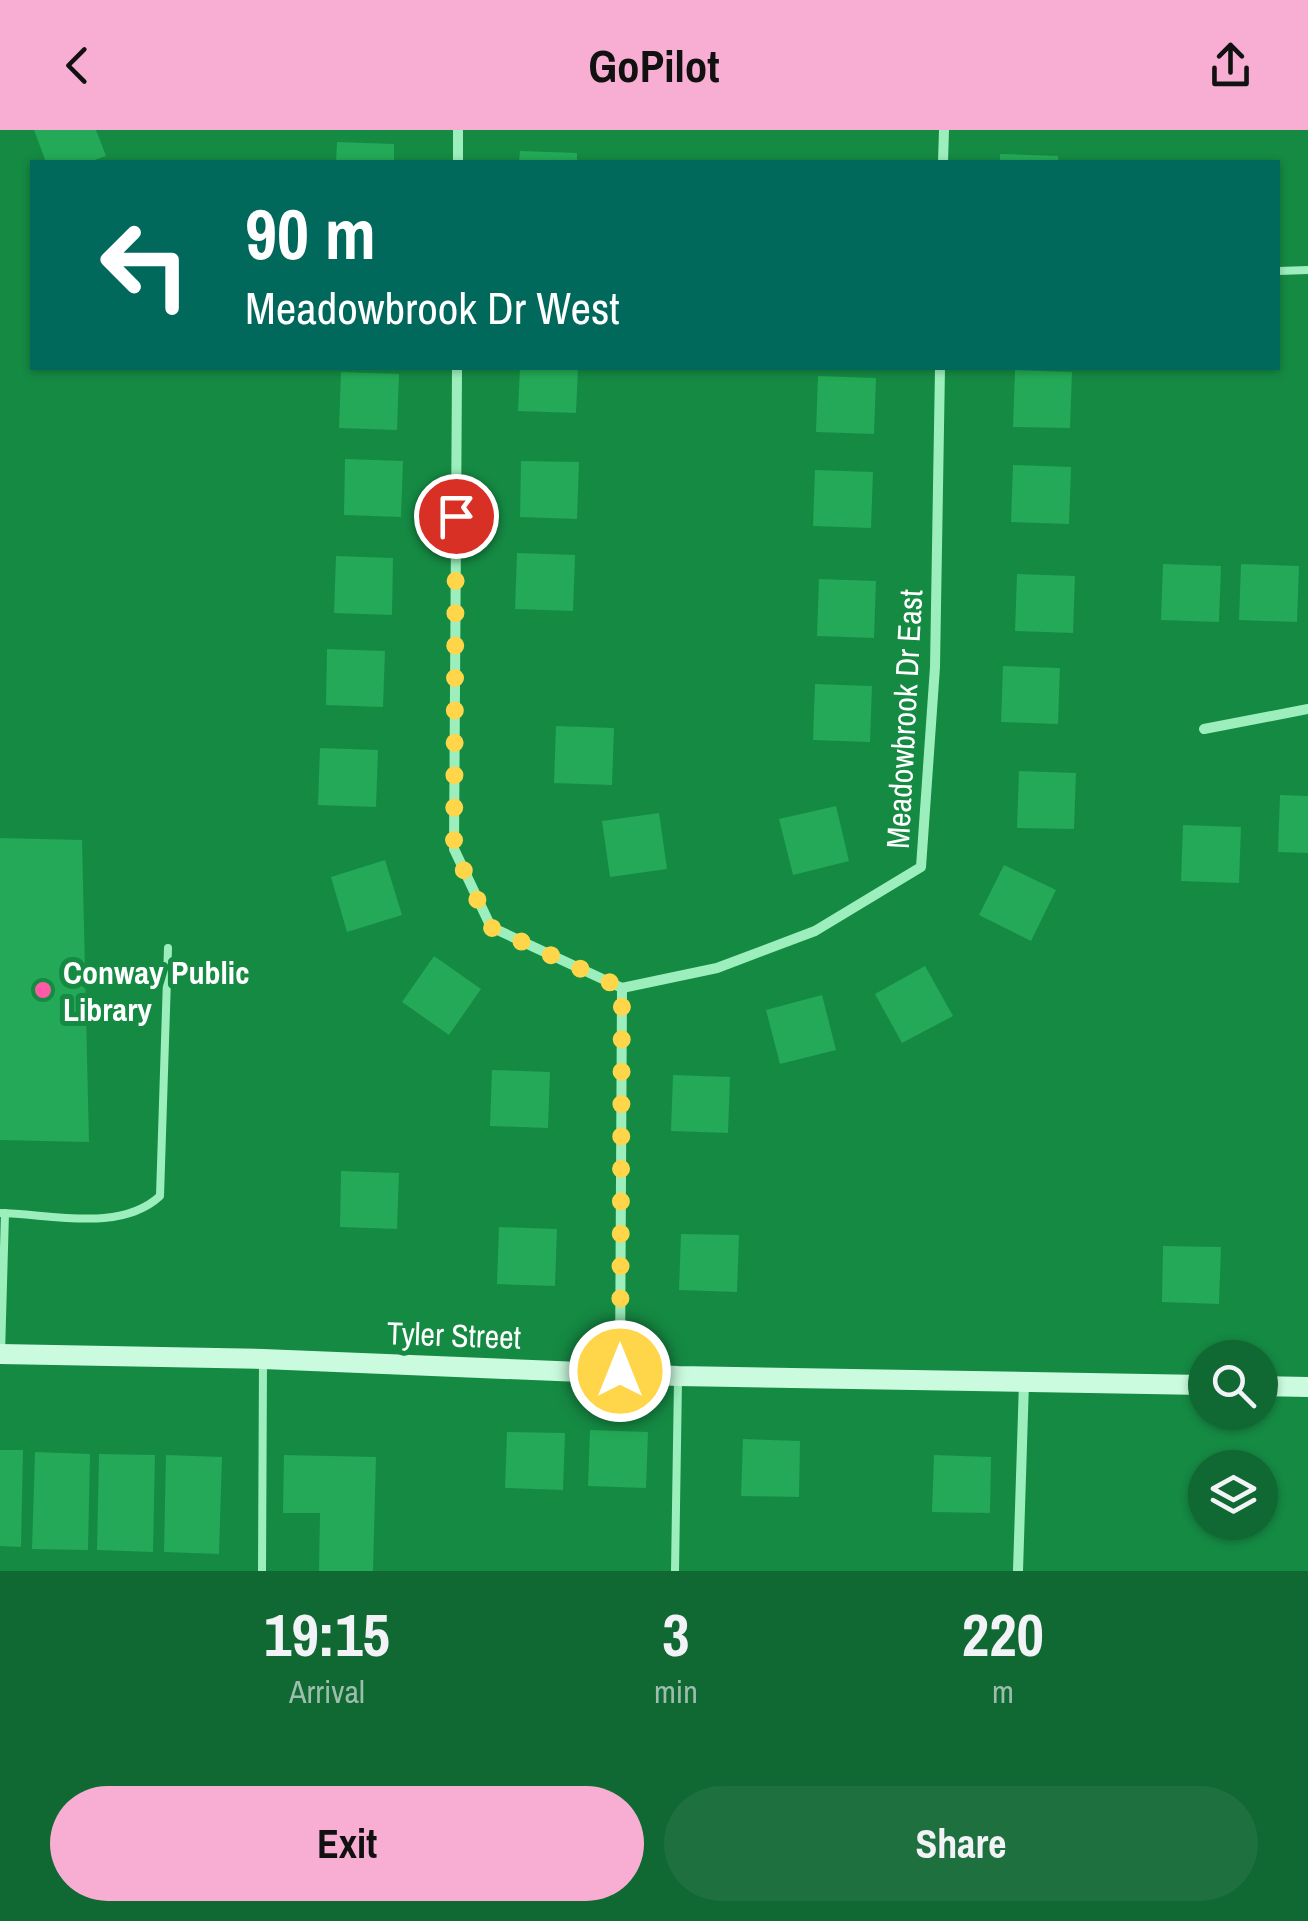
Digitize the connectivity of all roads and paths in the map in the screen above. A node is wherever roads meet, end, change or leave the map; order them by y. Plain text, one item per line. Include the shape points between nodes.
1 (458, 130) edge
2 (944, 130) edge
3 (458, 160) edge
4 (944, 160) edge
5 (1280, 270) edge
6 (1308, 270) edge
7 (457, 370) edge
8 (940, 370) edge
9 (1308, 709) edge
10 (1204, 729) dead end
11 (168, 948) dead end
12 (622, 988) junction
13 (2, 1213) edge
14 (0, 1354) edge
15 (263, 1359) junction
16 (620, 1371) junction
17 (678, 1376) junction
18 (1024, 1381) junction
19 (1188, 1385) edge
20 (1278, 1386) edge
21 (1308, 1387) edge
22 (262, 1571) edge
23 (675, 1571) edge
24 (1018, 1571) edge

1 - 3 street
2 - 4 street
5 - 6 lane
7 - 12 street via 454,849 490,927
8 - 12 street, Meadowbrook Dr East via 934,667 921,867 814,932 717,968
9 - 10 street
11 - 13 lane via 160,1196 122,1218
12 - 16 street
13 - 14 lane
14 - 15 street, Tyler Street
15 - 16 street, Tyler Street
15 - 22 lane
16 - 17 street, Tyler Street
17 - 18 street, Tyler Street
17 - 23 lane
18 - 19 street, Tyler Street
18 - 24 street
20 - 21 street

